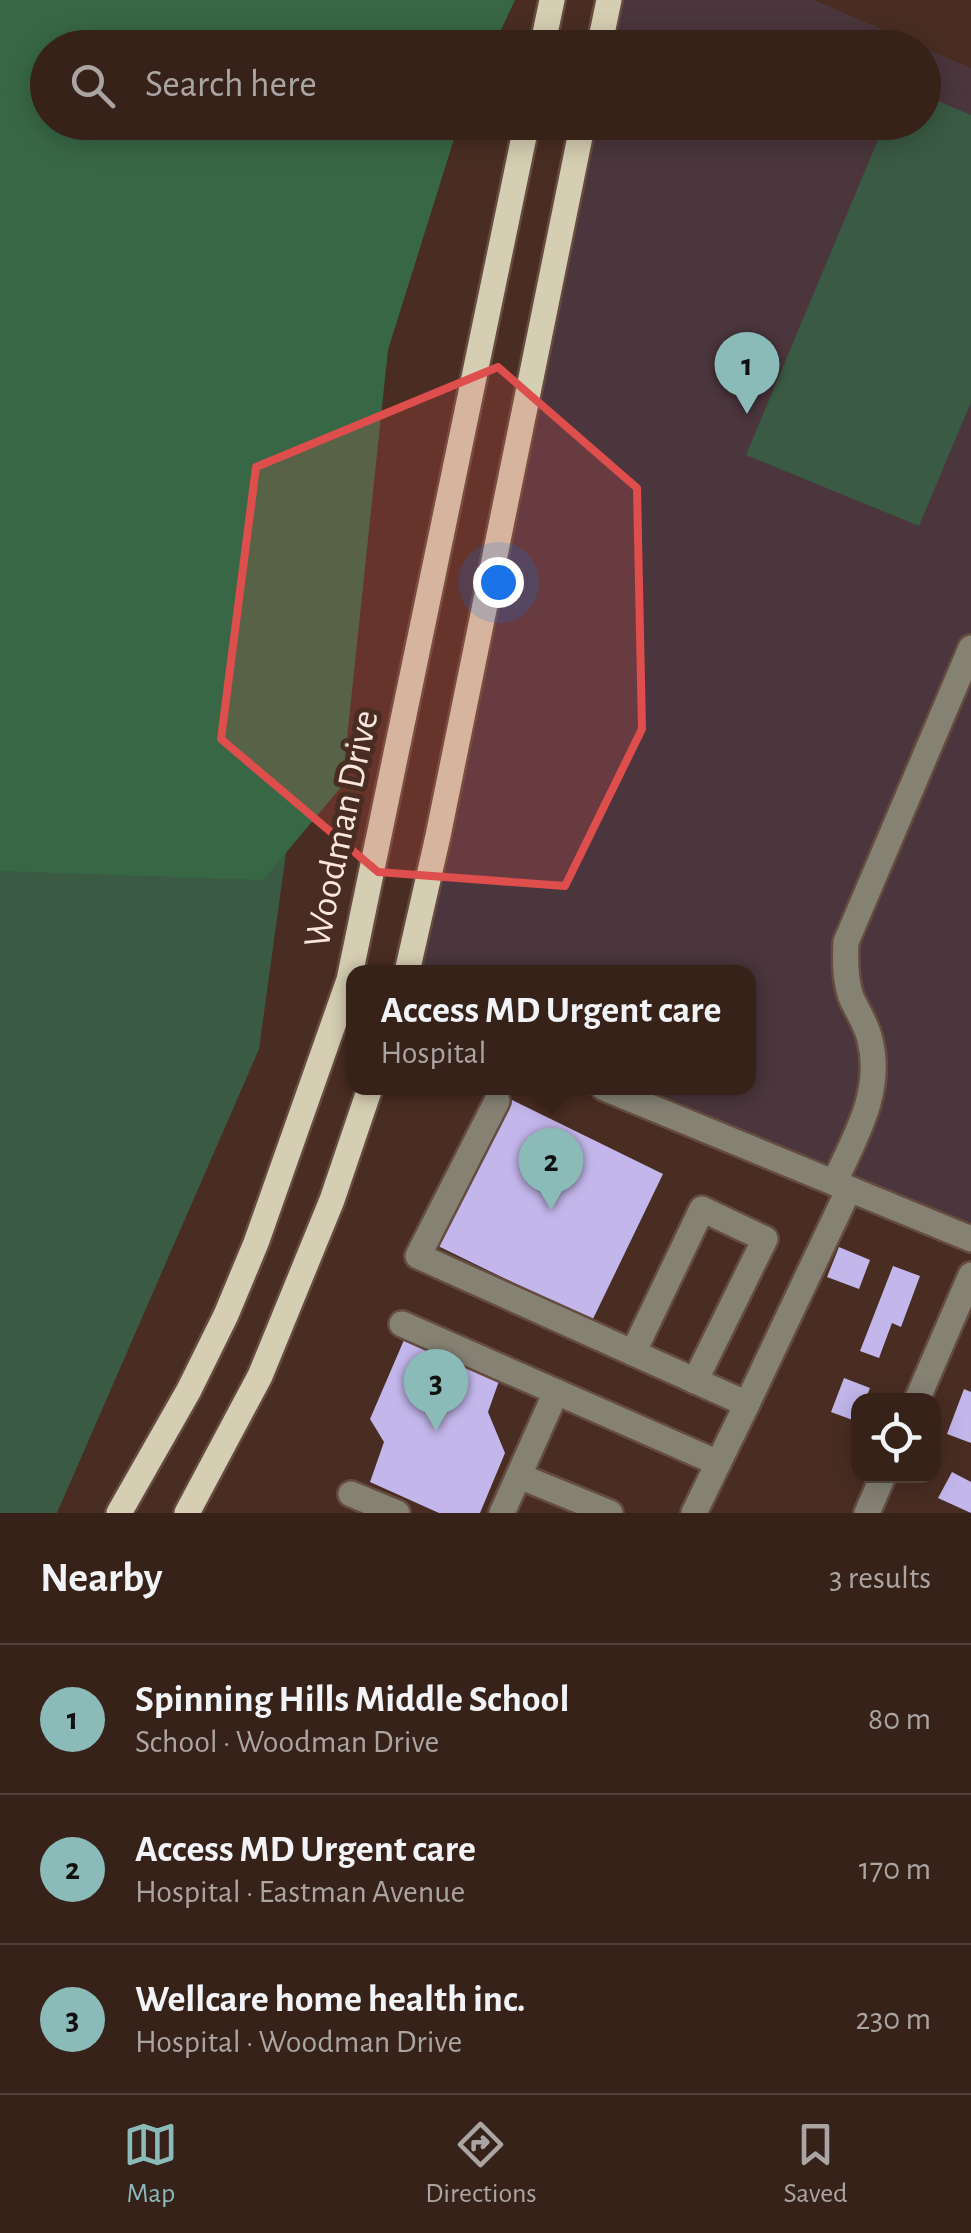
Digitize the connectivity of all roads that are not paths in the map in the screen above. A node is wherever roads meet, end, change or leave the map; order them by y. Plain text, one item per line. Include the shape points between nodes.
1 (552, 0) edge
2 (609, 0) edge
3 (546, 30) edge
4 (603, 30) edge
5 (522, 140) edge
6 (579, 140) edge
7 (971, 648) edge
8 (354, 965) edge
9 (409, 965) edge
10 (346, 995) edge
11 (368, 1095) edge
12 (621, 1095) edge
13 (497, 1101) dead end
14 (842, 1186) junction
15 (971, 1239) edge
16 (971, 1275) edge
17 (402, 1324) dead end
18 (633, 1353) junction
19 (696, 1381) junction
20 (556, 1392) junction
21 (920, 1393) edge
22 (747, 1404) junction
23 (718, 1463) junction
24 (519, 1476) junction
25 (881, 1483) edge
26 (351, 1494) dead end
27 (118, 1513) edge
28 (187, 1513) edge
29 (397, 1513) edge
30 (502, 1513) edge
31 (610, 1513) edge
32 (694, 1513) edge
33 (868, 1513) edge

1 - 3 main road
2 - 4 main road
5 - 8 main road, Woodman Drive
6 - 9 main road
7 - 14 street via 846,942 850,994 870,1038 874,1072
10 - 27 main road, Woodman Drive via 226,1315
11 - 28 main road via 260,1376
12 - 14 street
13 - 18 street via 418,1256
14 - 15 street
14 - 22 street
16 - 21 street
17 - 20 street
18 - 19 street
18 - 19 street via 702,1209 765,1239
19 - 22 street
20 - 23 street
20 - 24 street
22 - 23 street
23 - 32 street
24 - 30 street
24 - 31 street
25 - 33 street
26 - 29 street

